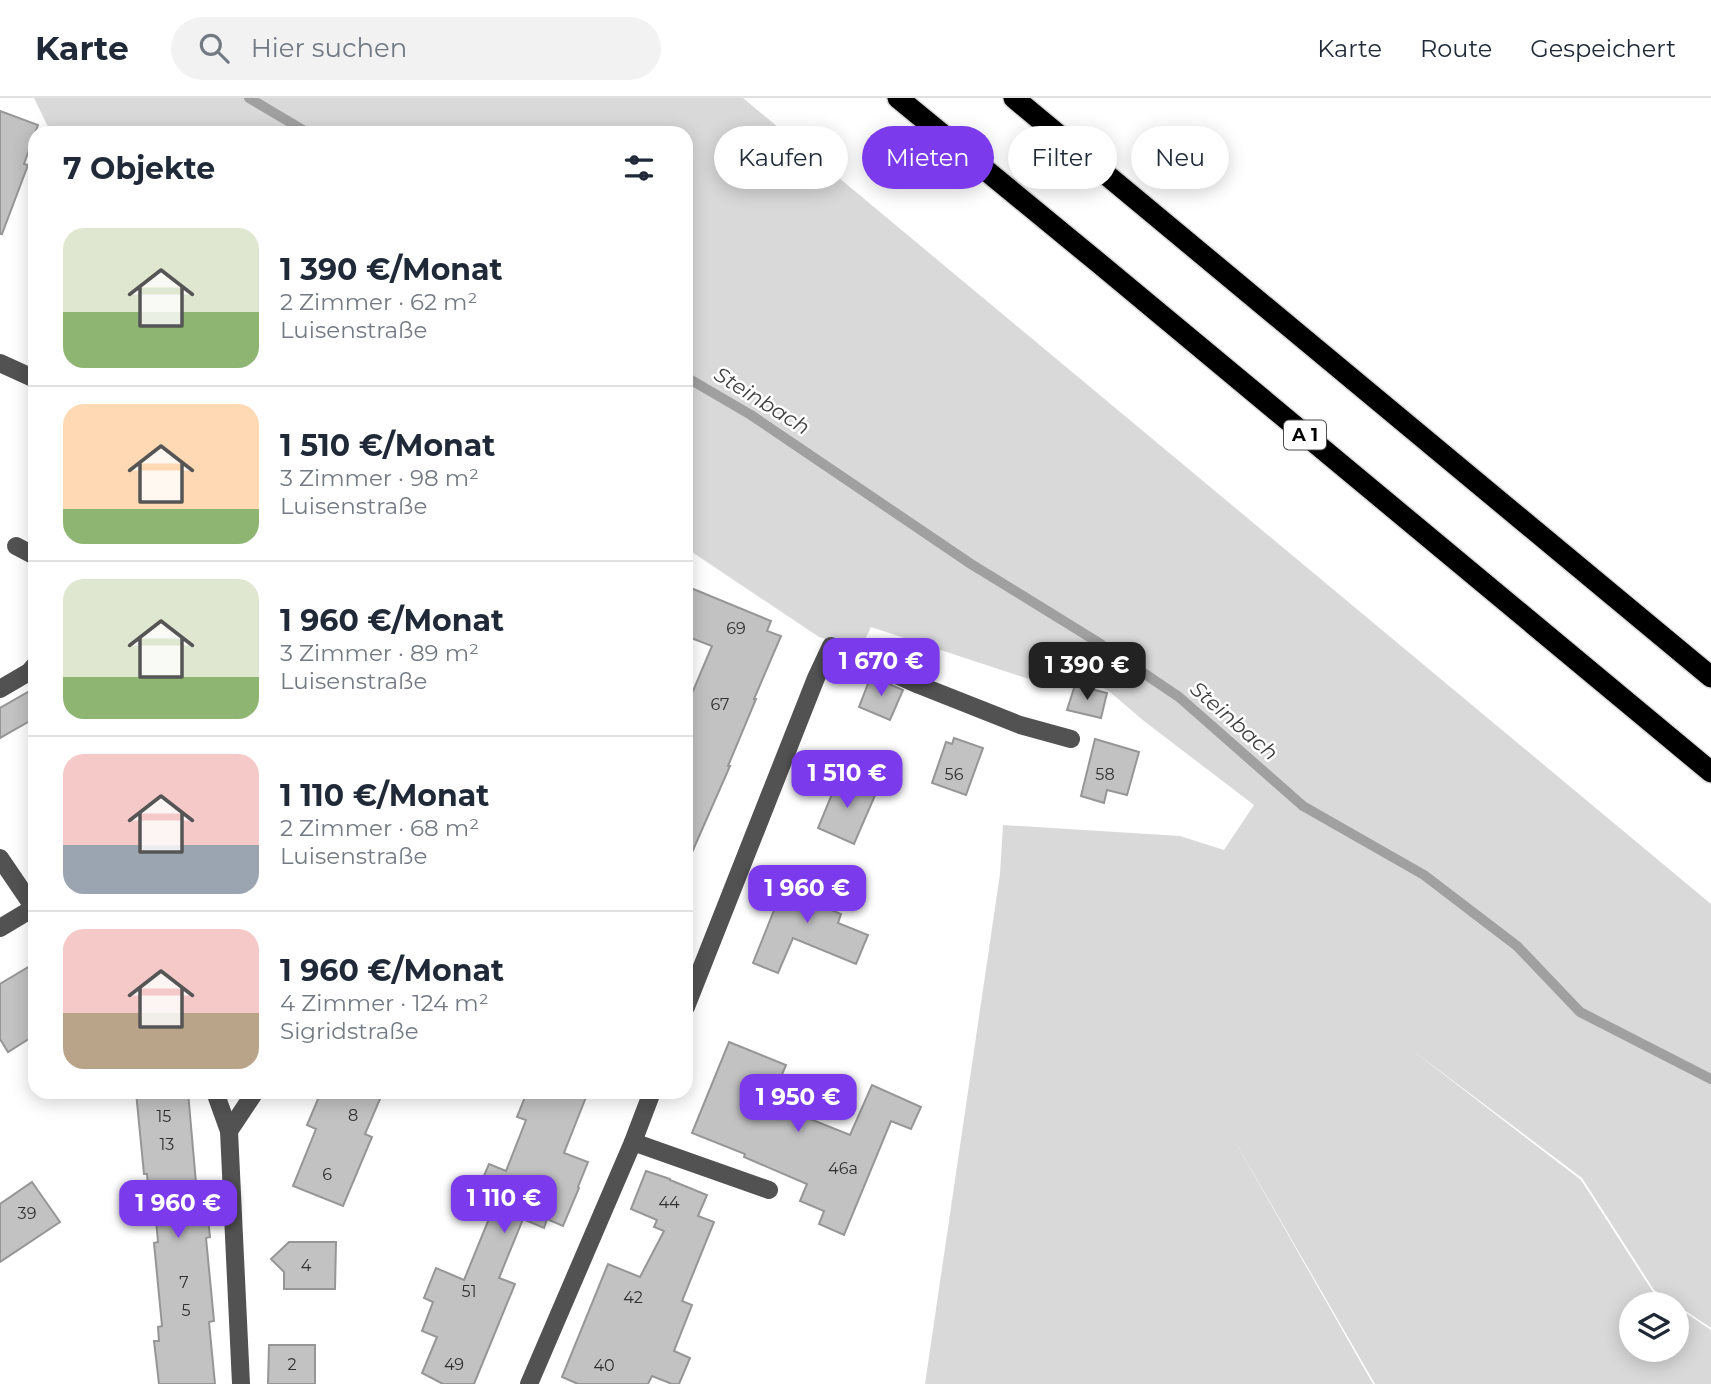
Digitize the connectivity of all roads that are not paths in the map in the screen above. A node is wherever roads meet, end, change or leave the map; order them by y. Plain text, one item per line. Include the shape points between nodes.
1 (898, 98) edge
2 (1014, 98) edge
3 (0, 363) edge
4 (28, 376) edge
5 (16, 546) dead end
6 (28, 552) edge
7 (28, 673) edge
8 (1711, 677) edge
9 (0, 689) edge
10 (1071, 738) dead end
11 (1711, 772) edge
12 (0, 858) edge
13 (28, 899) edge
14 (28, 912) edge
15 (0, 928) edge
16 (693, 989) edge
17 (218, 1099) edge
18 (250, 1099) edge
19 (649, 1099) edge
20 (229, 1131) junction
21 (633, 1142) junction
22 (769, 1190) dead end
23 (241, 1384) edge
24 (529, 1384) edge

1 - 11 highway, A 1
2 - 8 highway
3 - 4 street
5 - 6 street
7 - 9 street
10 - 16 street via 1020,725 831,646
12 - 13 street
14 - 15 street
17 - 20 street
18 - 20 street
19 - 21 street
20 - 23 street
21 - 22 street
21 - 24 street

